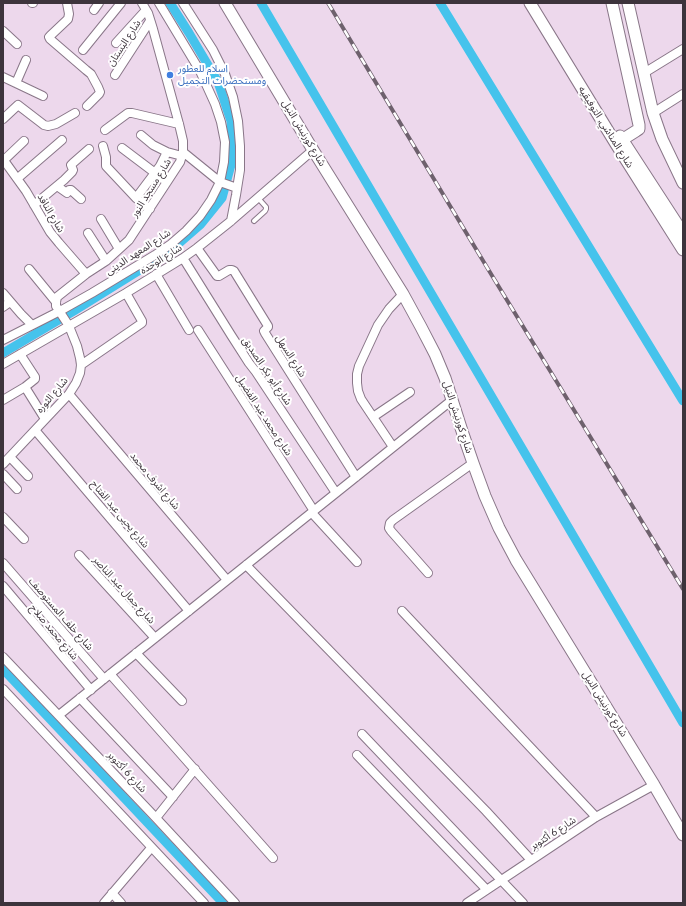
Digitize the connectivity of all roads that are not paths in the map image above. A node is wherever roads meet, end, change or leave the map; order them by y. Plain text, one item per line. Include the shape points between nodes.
1 (67, 3) edge
2 (121, 3) edge
3 (159, 3) edge
4 (183, 3) edge
5 (225, 3) edge
6 (530, 3) edge
7 (539, 3) edge
8 (612, 3) edge
9 (628, 3) edge
10 (144, 7) edge
11 (150, 22) junction
12 (133, 24) junction
13 (3, 31) edge
14 (143, 32) junction
15 (116, 43) dead end
16 (17, 44) dead end
17 (683, 49) edge
18 (83, 50) dead end
19 (26, 60) dead end
20 (644, 73) junction
21 (115, 75) dead end
22 (3, 77) edge
23 (16, 83) junction
24 (683, 94) edge
25 (43, 96) dead end
26 (87, 106) dead end
27 (75, 113) dead end
28 (653, 113) junction
29 (3, 119) edge
30 (179, 124) junction
31 (105, 130) dead end
32 (141, 135) dead end
33 (62, 140) dead end
34 (24, 141) dead end
35 (619, 142) junction
36 (103, 146) dead end
37 (122, 148) dead end
38 (89, 149) dead end
39 (313, 150) junction
40 (167, 152) junction
41 (182, 154) junction
42 (3, 160) edge
43 (154, 173) junction
44 (18, 178) junction
45 (167, 182) junction
46 (220, 182) junction
47 (683, 183) edge
48 (57, 186) junction
49 (237, 188) junction
50 (136, 198) junction
51 (258, 198) junction
52 (81, 199) dead end
53 (34, 204) junction
54 (150, 209) junction
55 (101, 219) dead end
56 (230, 221) junction
57 (254, 221) dead end
58 (88, 233) dead end
59 (683, 233) edge
60 (197, 248) junction
61 (120, 249) junction
62 (683, 250) edge
63 (183, 258) junction
64 (106, 261) junction
65 (29, 269) dead end
66 (86, 274) junction
67 (156, 274) junction
68 (3, 293) edge
69 (126, 293) junction
70 (403, 294) junction
71 (10, 302) junction
72 (56, 302) junction
73 (3, 307) edge
74 (60, 311) junction
75 (32, 325) junction
76 (68, 326) junction
77 (3, 340) edge
78 (20, 354) junction
79 (3, 364) edge
80 (81, 365) junction
81 (25, 387) junction
82 (410, 392) dead end
83 (68, 394) junction
84 (3, 400) edge
85 (452, 400) junction
86 (374, 417) junction
87 (45, 419) junction
88 (35, 430) junction
89 (394, 447) junction
90 (10, 457) junction
91 (473, 463) junction
92 (3, 464) edge
93 (3, 474) edge
94 (28, 476) dead end
95 (356, 477) junction
96 (17, 489) dead end
97 (336, 494) junction
98 (313, 512) junction
99 (3, 517) edge
100 (24, 539) dead end
101 (80, 555) dead end
102 (357, 562) dead end
103 (3, 563) edge
104 (246, 565) junction
105 (428, 573) dead end
106 (227, 580) junction
107 (3, 586) edge
108 (189, 611) junction
109 (402, 611) dead end
110 (154, 638) junction
111 (136, 653) junction
112 (3, 657) edge
113 (107, 677) junction
114 (3, 689) edge
115 (91, 690) junction
116 (80, 698) junction
117 (182, 701) dead end
118 (59, 715) junction
119 (362, 734) dead end
120 (357, 755) dead end
121 (195, 769) junction
122 (654, 785) junction
123 (173, 797) junction
124 (596, 817) junction
125 (156, 818) junction
126 (683, 835) edge
127 (151, 848) junction
128 (273, 858) dead end
129 (532, 860) junction
130 (502, 880) junction
131 (486, 890) junction
132 (112, 894) junction
133 (104, 903) edge
134 (122, 903) edge
135 (204, 903) edge
136 (235, 903) edge
137 (467, 903) edge
138 (523, 903) edge

1 - 26 street via 68,19 49,37 91,74 100,92
2 - 18 street
3 - 46 street, شارع المعهد الدينى via 200,71 215,104 225,142
4 - 49 street via 213,50 233,97 240,146
5 - 39 main road, شارع كورنيش النيل
6 - 35 main road, شارع المناشي, التوفيقيه
7 - 35 main road, شارع المناشي, التوفيقيه
8 - 35 main road via 640,125 639,129
9 - 20 main road
10 - 11 street, شارع مسجد النور
10 - 12 street
11 - 14 street, شارع البستان
11 - 30 street, شارع مسجد النور
12 - 14 street
12 - 15 street
13 - 16 street
14 - 21 street, شارع البستان
17 - 20 street
19 - 23 street
20 - 28 main road
22 - 23 street
23 - 25 street
24 - 28 street
27 - 29 street via 56,124 44,126 17,105
28 - 47 main road
30 - 31 street via 128,113
30 - 41 street, شارع مسجد النور via 183,141
32 - 40 street
33 - 44 street
34 - 42 street
35 - 59 main road, شارع المناشي, التوفيقيه
35 - 62 main road, شارع المناشي, التوفيقيه
36 - 50 street via 106,166
37 - 43 street
38 - 48 street via 71,165 72,172
39 - 51 street, شارع الوحده
39 - 70 main road, شارع كورنيش النيل
40 - 41 street
40 - 43 street
41 - 45 street, شارع مسجد النور via 180,162
41 - 46 street
42 - 44 street, شارع النافد
43 - 45 street
43 - 50 street
44 - 53 street, شارع النافد
45 - 54 street, شارع مسجد النور
46 - 49 street
46 - 74 street, شارع المعهد الدينى via 200,216 171,244
48 - 52 street via 67,193 72,190
48 - 53 street
49 - 56 street
50 - 54 street
51 - 56 street, شارع الوحده
51 - 57 lane via 266,209
53 - 66 street, شارع النافد via 58,243
54 - 61 street, شارع مسجد النور
55 - 61 street
56 - 60 street, شارع الوحده
58 - 64 street
60 - 63 street, شارع الوحده
60 - 95 street, شارع السهل via 217,276 229,270 234,271 268,326 265,333
61 - 64 street, شارع مسجد النور
63 - 67 street, شارع الوحده
63 - 97 street, شارع أبو بكر الصديق
64 - 66 street, شارع مسجد النور
65 - 72 street
66 - 72 street, شارع مسجد النور via 60,294
67 - 69 street, شارع الوحده
67 - 98 street, شارع محمد عبد الفضيل
68 - 71 street
69 - 76 street, شارع الوحده
69 - 80 street via 142,323
70 - 85 main road, شارع كورنيش النيل via 435,354
70 - 86 street via 378,325 357,374 361,399
71 - 73 street
71 - 75 street
72 - 74 street
74 - 75 street, شارع المعهد الدينى
74 - 76 street
75 - 77 street, شارع المعهد الدينى
76 - 78 street, شارع الوحده
76 - 80 street, شارع الثوره via 77,346
78 - 79 street, شارع الوحده
78 - 81 street via 35,377
80 - 83 street, شارع الثوره via 76,383
81 - 84 street
81 - 87 street
82 - 86 street
83 - 87 street, شارع الثوره
83 - 106 street, شارع اشرف محمد
85 - 89 street
85 - 91 main road, شارع كورنيش النيل
86 - 89 street
87 - 88 street, شارع الثوره
88 - 90 street, شارع الثوره
88 - 108 street, شارع يحيى عبد الفتاح
89 - 95 street
90 - 92 street, شارع الثوره
90 - 94 street
91 - 105 street via 390,523 391,531
91 - 122 main road, شارع كورنيش النيل via 485,496 516,560
93 - 96 street
95 - 97 street
97 - 98 street
98 - 102 street, شارع محمد عبد الفضيل
98 - 104 street
99 - 100 street
101 - 110 street, شارع جمال عبد الناصر
103 - 113 street, شارع خلف المستوصف
104 - 106 street
104 - 129 street
106 - 108 street
107 - 115 street, شارع محمد صلاح
108 - 110 street
109 - 124 street
110 - 111 street
111 - 113 street
111 - 117 street
112 - 118 street, شارع 6 أكتوبر
113 - 115 street
113 - 121 street, شارع خلف المستوصف
114 - 127 street
115 - 116 street
116 - 118 street
116 - 123 street
118 - 125 street, شارع 6 أكتوبر
119 - 130 street
120 - 131 street
121 - 123 street
121 - 128 street, شارع خلف المستوصف
122 - 124 street, شارع 6 أكتوبر
122 - 126 main road, شارع كورنيش النيل
123 - 125 street
124 - 129 street, شارع 6 أكتوبر
125 - 136 street, شارع 6 أكتوبر
127 - 132 street
127 - 135 street
129 - 130 street, شارع 6 أكتوبر
130 - 131 street, شارع 6 أكتوبر
130 - 138 street
131 - 137 street, شارع 6 أكتوبر
132 - 133 street
132 - 134 street

